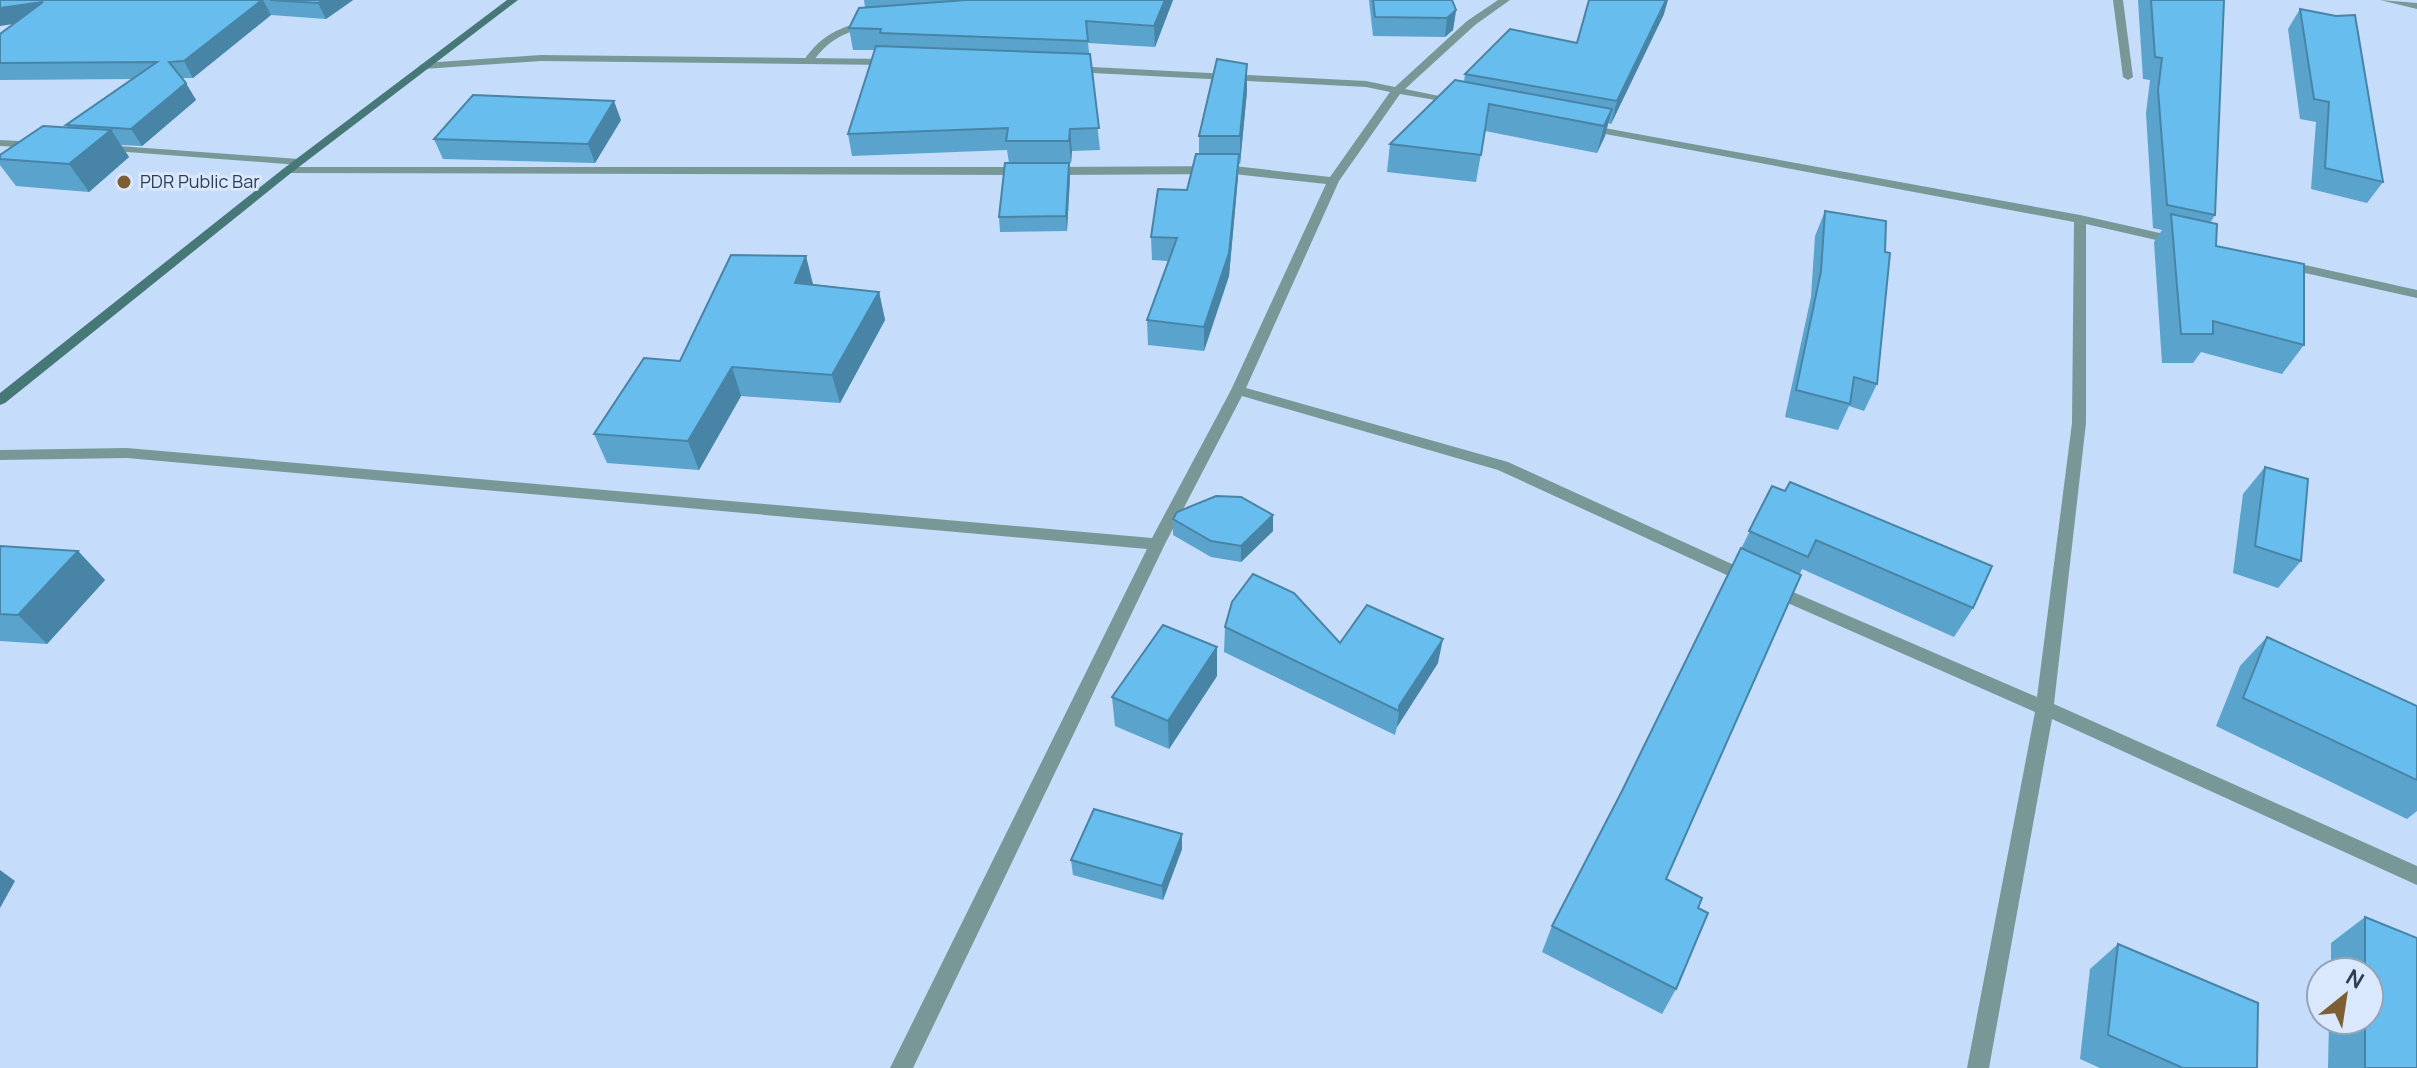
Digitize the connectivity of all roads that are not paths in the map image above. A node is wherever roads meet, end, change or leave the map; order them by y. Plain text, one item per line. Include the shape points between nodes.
1 (513, 0) edge
2 (1505, 0) edge
3 (2118, 0) edge
4 (2385, 0) edge
5 (2417, 6) edge
6 (879, 21) edge
7 (809, 60) junction
8 (901, 63) edge
9 (424, 66) junction
10 (1054, 68) edge
11 (2128, 77) dead end
12 (1397, 90) junction
13 (1475, 105) edge
14 (1568, 124) edge
15 (0, 143) edge
16 (44, 145) edge
17 (88, 147) edge
18 (299, 162) junction
19 (287, 171) junction
20 (1333, 181) junction
21 (2080, 219) junction
22 (2199, 245) edge
23 (2273, 261) edge
24 (2417, 294) edge
25 (1238, 390) junction
26 (0, 400) edge
27 (0, 455) edge
28 (1157, 544) junction
29 (2045, 708) junction
30 (2417, 876) edge
31 (901, 1068) edge
32 (1978, 1068) edge

1 - 9 main road
2 - 12 street via 1471,23
3 - 11 street
4 - 5 street
6 - 7 street via 843,29 820,42
7 - 8 street
7 - 9 street via 541,58
9 - 18 main road
10 - 12 street via 1366,84
12 - 13 street
12 - 20 street
14 - 21 street
15 - 16 street
17 - 18 street
18 - 19 main road
19 - 20 street via 1234,170
19 - 26 main road
20 - 25 street
21 - 22 street
21 - 29 street via 2079,423
23 - 24 street
25 - 28 street
25 - 29 street via 1503,466
27 - 28 street via 127,453
28 - 31 street
29 - 30 street
29 - 32 street

